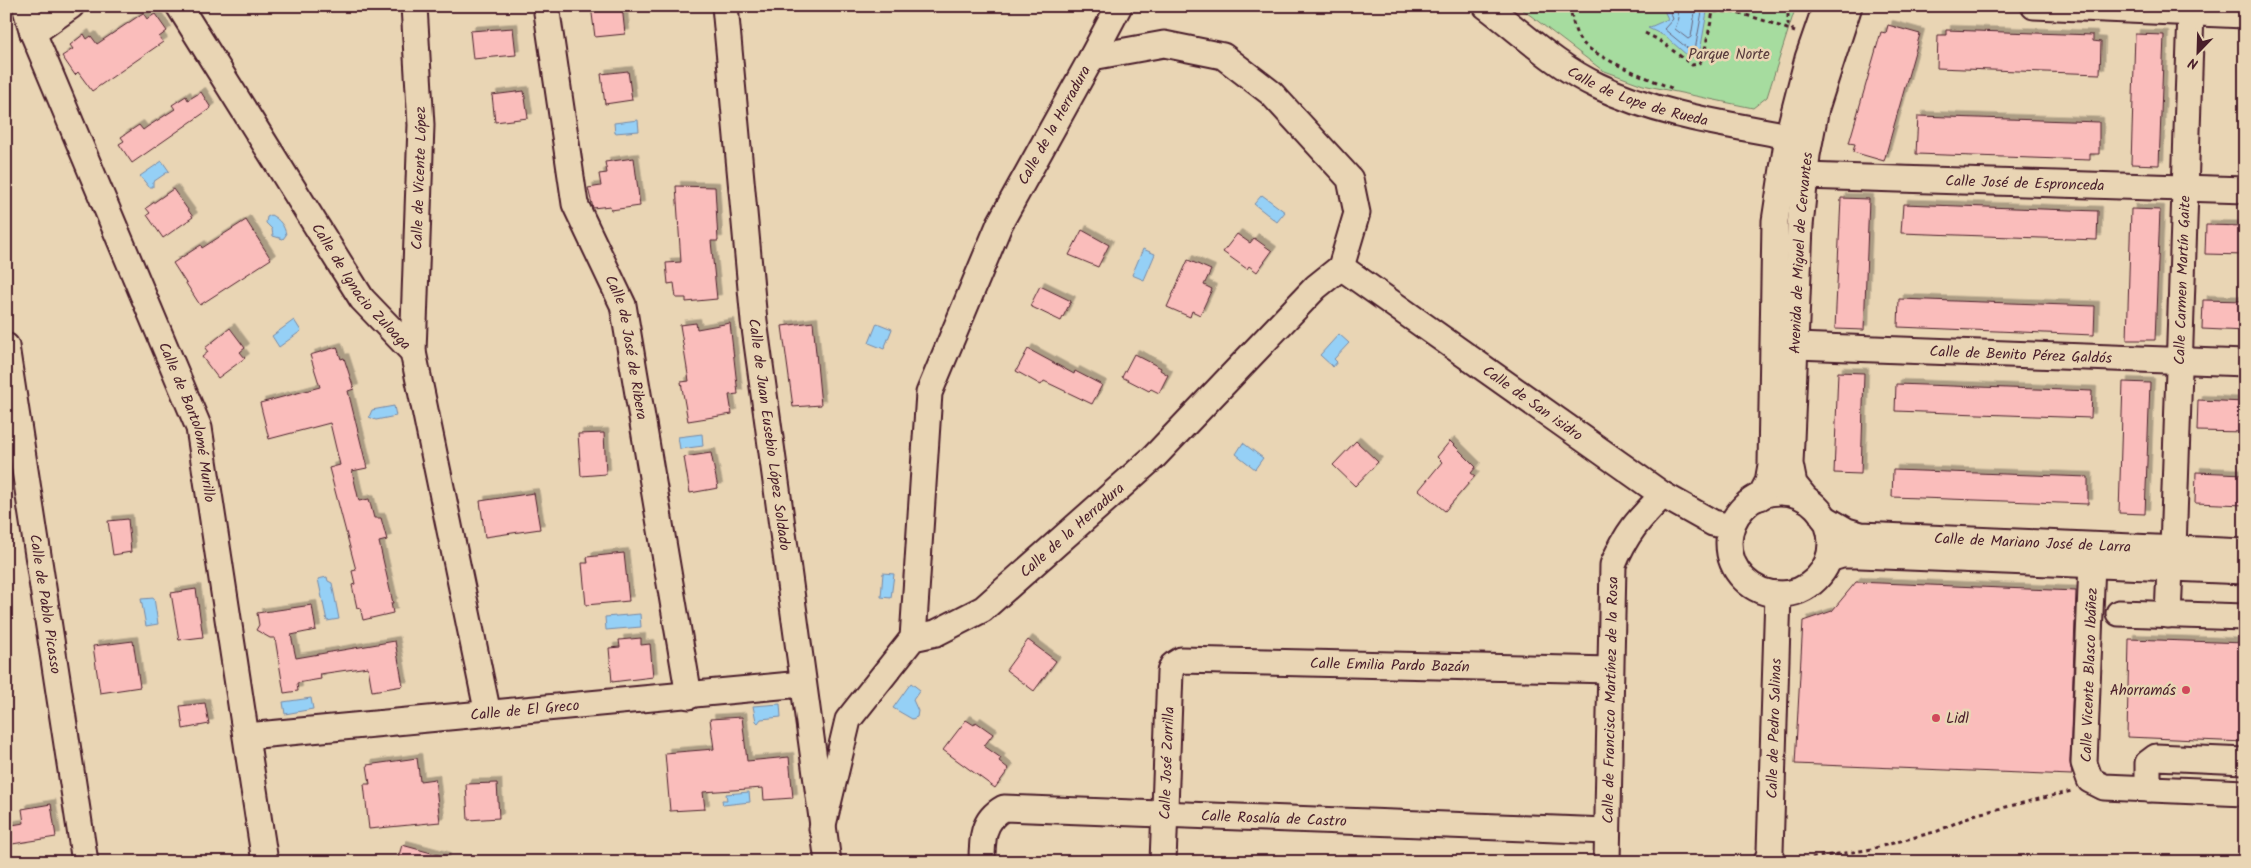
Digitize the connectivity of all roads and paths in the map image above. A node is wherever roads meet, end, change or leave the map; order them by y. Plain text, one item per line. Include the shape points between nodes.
1 (24, 6) edge
2 (71, 6) edge
3 (178, 6) edge
4 (414, 6) edge
5 (546, 6) edge
6 (726, 6) edge
7 (1119, 6) edge
8 (1486, 6) edge
9 (1569, 6) edge
10 (1788, 6) edge
11 (1826, 6) edge
12 (1849, 6) edge
13 (2034, 6) edge
14 (2191, 12) junction
15 (2245, 15) edge
16 (33, 33) junction
17 (1645, 33) dead end
18 (1092, 57) junction
19 (1680, 92) dead end
20 (1798, 138) junction
21 (1804, 176) junction
22 (2186, 187) junction
23 (2245, 190) edge
24 (1341, 267) junction
25 (6, 346) edge
26 (1796, 346) junction
27 (412, 352) junction
28 (2180, 360) junction
29 (2245, 363) edge
30 (1663, 495) junction
31 (1760, 498) junction
32 (1806, 499) junction
33 (1823, 517) junction
34 (1731, 527) junction
35 (2245, 552) edge
36 (2171, 558) junction
37 (1829, 559) junction
38 (2092, 563) junction
39 (2245, 570) edge
40 (1778, 594) junction
41 (2119, 613) dead end
42 (2168, 615) junction
43 (2245, 618) edge
44 (913, 638) junction
45 (1173, 665) joint
46 (1610, 670) junction
47 (802, 684) junction
48 (689, 696) junction
49 (488, 714) junction
50 (247, 736) junction
51 (2245, 761) edge
52 (2090, 780) junction
53 (2148, 789) junction
54 (2245, 793) edge
55 (1165, 815) junction
56 (822, 829) junction
57 (1607, 831) junction
58 (1768, 860) edge
59 (85, 862) edge
60 (265, 862) edge
61 (828, 862) edge
62 (982, 862) edge
63 (1163, 862) edge
64 (1607, 862) edge

1 - 16 street, Calle de Bartolomé Murillo
2 - 16 street
3 - 27 street, Calle de Ignacio Zuloaga via 362,299
4 - 27 street, Calle de Vicente López via 421,125
5 - 48 street, Calle de José de Ribera via 575,204 623,305
6 - 47 street, Calle de Juan Eusebio López Soldado via 754,321
7 - 18 street
8 - 20 street, Calle de Lope de Rueda via 1553,58 1596,86 1639,103
9 - 19 path via 1579,39 1587,46
10 - 17 path via 1788,24 1796,32 1740,15 1713,12 1703,59 1698,64 1692,65
11 - 20 street, Avenida de Miguel de Cervantes via 1808,58
12 - 20 street, Avenida de Miguel de Cervantes via 1816,108
13 - 14 street
14 - 15 street
14 - 22 street, Calle Carmen Martín Gaite
16 - 50 street, Calle de Bartolomé Murillo via 198,428
18 - 24 street, Calle de la Herradura via 1164,44 1223,56 1271,93 1350,179 1357,213
18 - 44 street, Calle de la Herradura via 1000,222 929,393
20 - 21 street, Avenida de Miguel de Cervantes
20 - 31 street, Avenida de Miguel de Cervantes via 1775,221 1771,465 1768,482
21 - 22 street, Calle José de Espronceda
21 - 26 street, Avenida de Miguel de Cervantes
22 - 23 street, Calle José de Espronceda
22 - 28 street, Calle Carmen Martín Gaite
24 - 30 street, Calle de San isidro
24 - 44 street, Calle de la Herradura via 1316,287 1154,457 983,609 936,633
25 - 59 street, Calle de Pablo Picasso
26 - 28 street, Calle de Benito Pérez Galdós
26 - 32 street, Avenida de Miguel de Cervantes via 1790,464 1794,484
27 - 49 street, Calle de Ignacio Zuloaga
28 - 29 street, Calle de Benito Pérez Galdós
28 - 36 street, Calle Carmen Martín Gaite
30 - 34 street, Calle de San isidro via 1713,523
30 - 46 street, Calle de Francisco Martínez de la Rosa via 1635,523 1613,565
31 - 32 street via 1768,493 1794,494
31 - 34 street via 1744,506
32 - 33 street
33 - 36 street, Calle de Mariano José de Larra via 1861,535
33 - 37 street via 1829,529
34 - 40 street via 1729,552 1739,574 1753,587
35 - 36 street, Calle de Mariano José de Larra
36 - 38 street, Calle de Mariano José de Larra
36 - 39 street, Calle de Mariano José de Larra
36 - 42 street, Calle Carmen Martín Gaite
37 - 38 street, Calle de Mariano José de Larra via 1860,555
37 - 40 street via 1817,579 1797,592
38 - 52 street, Calle Vicente Blasco Ibáñez via 2084,763
40 - 58 street, Calle de Pedro Salinas
41 - 42 street
42 - 43 street
44 - 56 street via 848,720
45 - 46 street, Calle Emilia Pardo Bazán via 1181,660
45 - 55 street, Calle José Zorrilla via 1170,672
46 - 57 street, Calle de Francisco Martínez de la Rosa
47 - 48 street, Calle de El Greco
47 - 56 street, Calle de Juan Eusebio López Soldado
48 - 49 street, Calle de El Greco
49 - 50 street, Calle de El Greco
50 - 60 street, Calle de Bartolomé Murillo
51 - 53 street via 2156,757 2148,763
52 - 53 street, Calle Vicente Blasco Ibáñez via 2104,787
52 - 58 path via 2077,790 1973,815 1938,831 1867,850 1793,861
53 - 54 street, Calle Vicente Blasco Ibáñez
55 - 57 street, Calle Rosalía de Castro
55 - 62 street, Calle Rosalía de Castro via 1004,808 994,814 985,826
55 - 63 street, Calle José Zorrilla
56 - 61 street, Calle de Juan Eusebio López Soldado
57 - 64 street, Calle de Francisco Martínez de la Rosa

